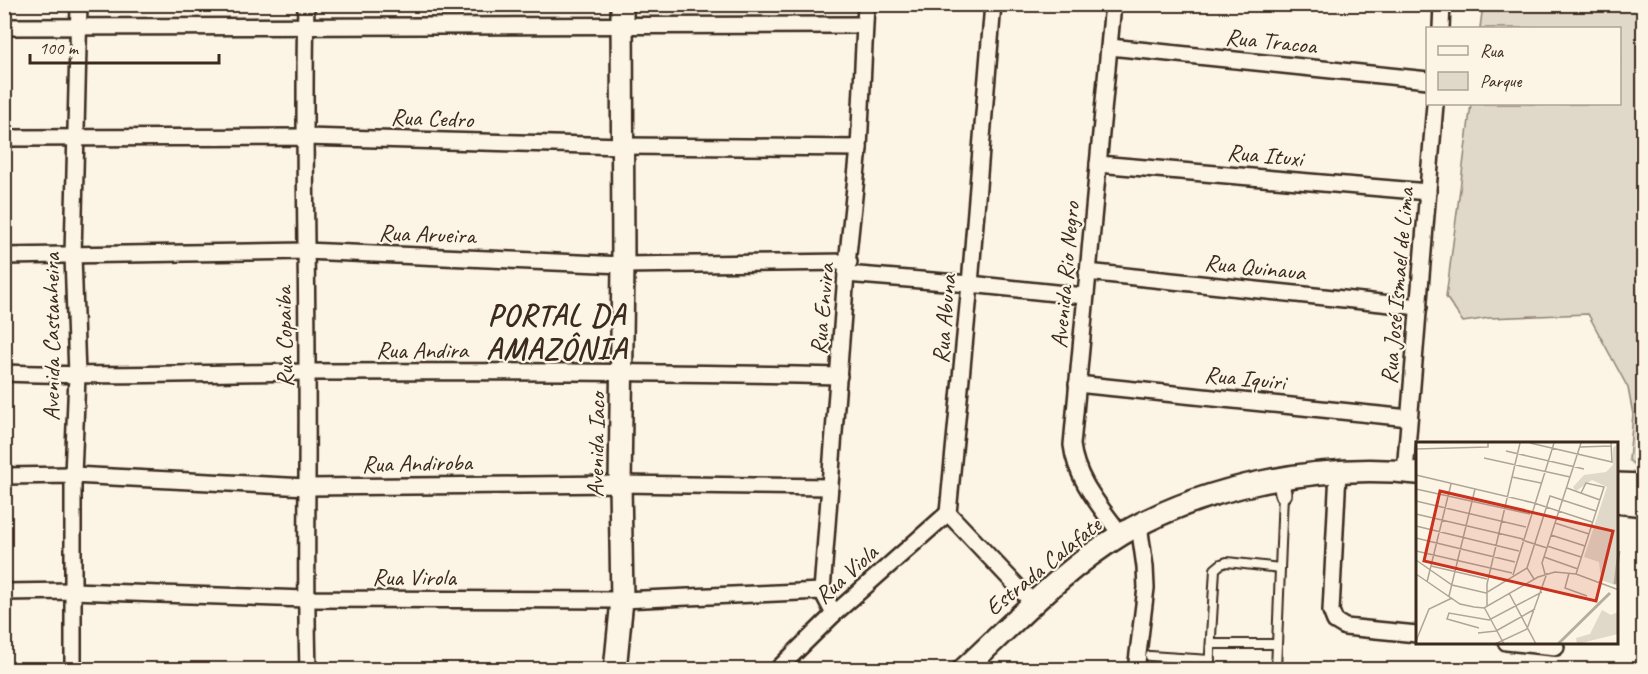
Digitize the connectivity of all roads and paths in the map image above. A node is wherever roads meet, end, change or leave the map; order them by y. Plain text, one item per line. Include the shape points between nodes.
1 (79, 4) edge
2 (306, 4) edge
3 (866, 4) edge
4 (993, 4) edge
5 (1113, 4) edge
6 (1442, 4) edge
7 (622, 15) edge
8 (864, 25) junction
9 (79, 26) junction
10 (305, 26) junction
11 (4, 27) edge
12 (1441, 27) edge
13 (1110, 47) junction
14 (1426, 80) edge
15 (1435, 105) edge
16 (76, 136) junction
17 (305, 137) junction
18 (4, 138) edge
19 (623, 146) junction
20 (859, 148) junction
21 (1098, 164) junction
22 (1428, 192) junction
23 (305, 251) junction
24 (73, 255) junction
25 (4, 256) edge
26 (623, 265) junction
27 (847, 268) junction
28 (1087, 272) junction
29 (970, 284) junction
30 (1084, 296) junction
31 (1419, 307) junction
32 (623, 371) junction
33 (307, 372) junction
34 (4, 374) edge
35 (76, 376) junction
36 (839, 376) junction
37 (1077, 384) junction
38 (1409, 418) junction
39 (1338, 472) junction
40 (1411, 472) edge
41 (73, 475) junction
42 (4, 476) edge
43 (620, 484) junction
44 (1618, 484) edge
45 (1644, 485) edge
46 (307, 487) junction
47 (830, 487) junction
48 (1282, 487) junction
49 (1618, 502) edge
50 (1644, 505) edge
51 (948, 513) junction
52 (1130, 530) junction
53 (1280, 568) junction
54 (72, 591) junction
55 (822, 591) junction
56 (4, 592) edge
57 (306, 599) junction
58 (622, 600) junction
59 (1033, 603) junction
60 (834, 614) junction
61 (1416, 634) edge
62 (1212, 644) junction
63 (1277, 644) junction
64 (1526, 644) edge
65 (1556, 647) dead end
66 (1150, 656) dead end
67 (1210, 660) junction
68 (73, 669) edge
69 (308, 669) edge
70 (615, 669) edge
71 (777, 669) edge
72 (963, 669) edge
73 (1136, 669) edge
74 (1209, 669) edge
75 (1276, 669) edge

1 - 9 street, Avenida Castanheira
2 - 10 street, Rua Copaiba
3 - 8 street, Rua Envira
4 - 29 street, Rua Abuna
5 - 13 street, Avenida Rio Negro
6 - 12 street
7 - 8 street
7 - 10 street
7 - 19 street, Avenida Iaco
8 - 20 street, Rua Envira
9 - 10 street
9 - 11 street
9 - 16 street, Avenida Castanheira
10 - 17 street, Rua Copaiba
13 - 14 street, Rua Tracoa
13 - 21 street, Avenida Rio Negro
15 - 22 street, Rua José Ismael de Lima
16 - 17 street, Rua Cedro
16 - 18 street, Rua Cedro
16 - 24 street, Avenida Castanheira
17 - 19 street, Rua Cedro
17 - 23 street, Rua Copaiba
19 - 20 street, Rua Cedro
19 - 26 street, Avenida Iaco
20 - 27 street, Rua Envira
21 - 22 street, Rua Ituxi
21 - 28 street, Avenida Rio Negro
22 - 31 street, Rua José Ismael de Lima
23 - 24 street, Rua Arueira
23 - 26 street, Rua Arueira
23 - 33 street, Rua Copaiba
24 - 25 street, Rua Arueira
24 - 35 street, Avenida Castanheira
26 - 27 street, Rua Arueira
26 - 32 street, Avenida Iaco
27 - 29 street, Rua Arueira
27 - 36 street, Rua Envira
28 - 30 street, Avenida Rio Negro
28 - 31 street, Rua Quinaua
29 - 30 street, Rua Arueira
29 - 51 street, Rua Abuna
30 - 37 street, Avenida Rio Negro
31 - 38 street, Rua José Ismael de Lima
32 - 33 street, Rua Andira
32 - 36 street, Rua Andira
32 - 43 street, Avenida Iaco
33 - 35 street, Rua Andira
33 - 46 street, Rua Copaiba
34 - 35 street, Rua Andira
35 - 41 street, Avenida Castanheira
36 - 47 street, Rua Envira
37 - 38 street, Rua Iquiri
37 - 52 street, Avenida Rio Negro via 1073,459 1079,475
38 - 40 street, Rua José Ismael de Lima
39 - 40 street, Estrada Calafate
39 - 48 street, Estrada Calafate
39 - 61 street via 1331,612 1335,621 1345,627
41 - 42 street, Rua Andiroba
41 - 46 street, Rua Andiroba
41 - 54 street, Avenida Castanheira
43 - 46 street, Rua Andiroba
43 - 47 street, Rua Andiroba
43 - 58 street, Avenida Iaco
44 - 45 street
46 - 57 street, Rua Copaiba
47 - 55 street, Rua Envira
48 - 52 street, Estrada Calafate via 1210,496
48 - 53 lane
49 - 50 street
51 - 59 street
51 - 60 street, Rua Viola
52 - 59 street, Estrada Calafate
52 - 73 street via 1145,567 1146,588
53 - 62 lane via 1227,562 1215,569
53 - 63 lane
54 - 56 street, Rua Virola
54 - 57 street, Rua Virola
54 - 68 street, Avenida Castanheira
55 - 58 street, Rua Virola
55 - 60 street
57 - 58 street, Rua Virola
57 - 69 street, Rua Copaiba
58 - 70 street, Avenida Iaco
59 - 72 street, Estrada Calafate
60 - 71 street, Rua Viola
62 - 63 lane
62 - 67 lane
63 - 75 lane
64 - 65 street
66 - 67 lane
67 - 74 lane

